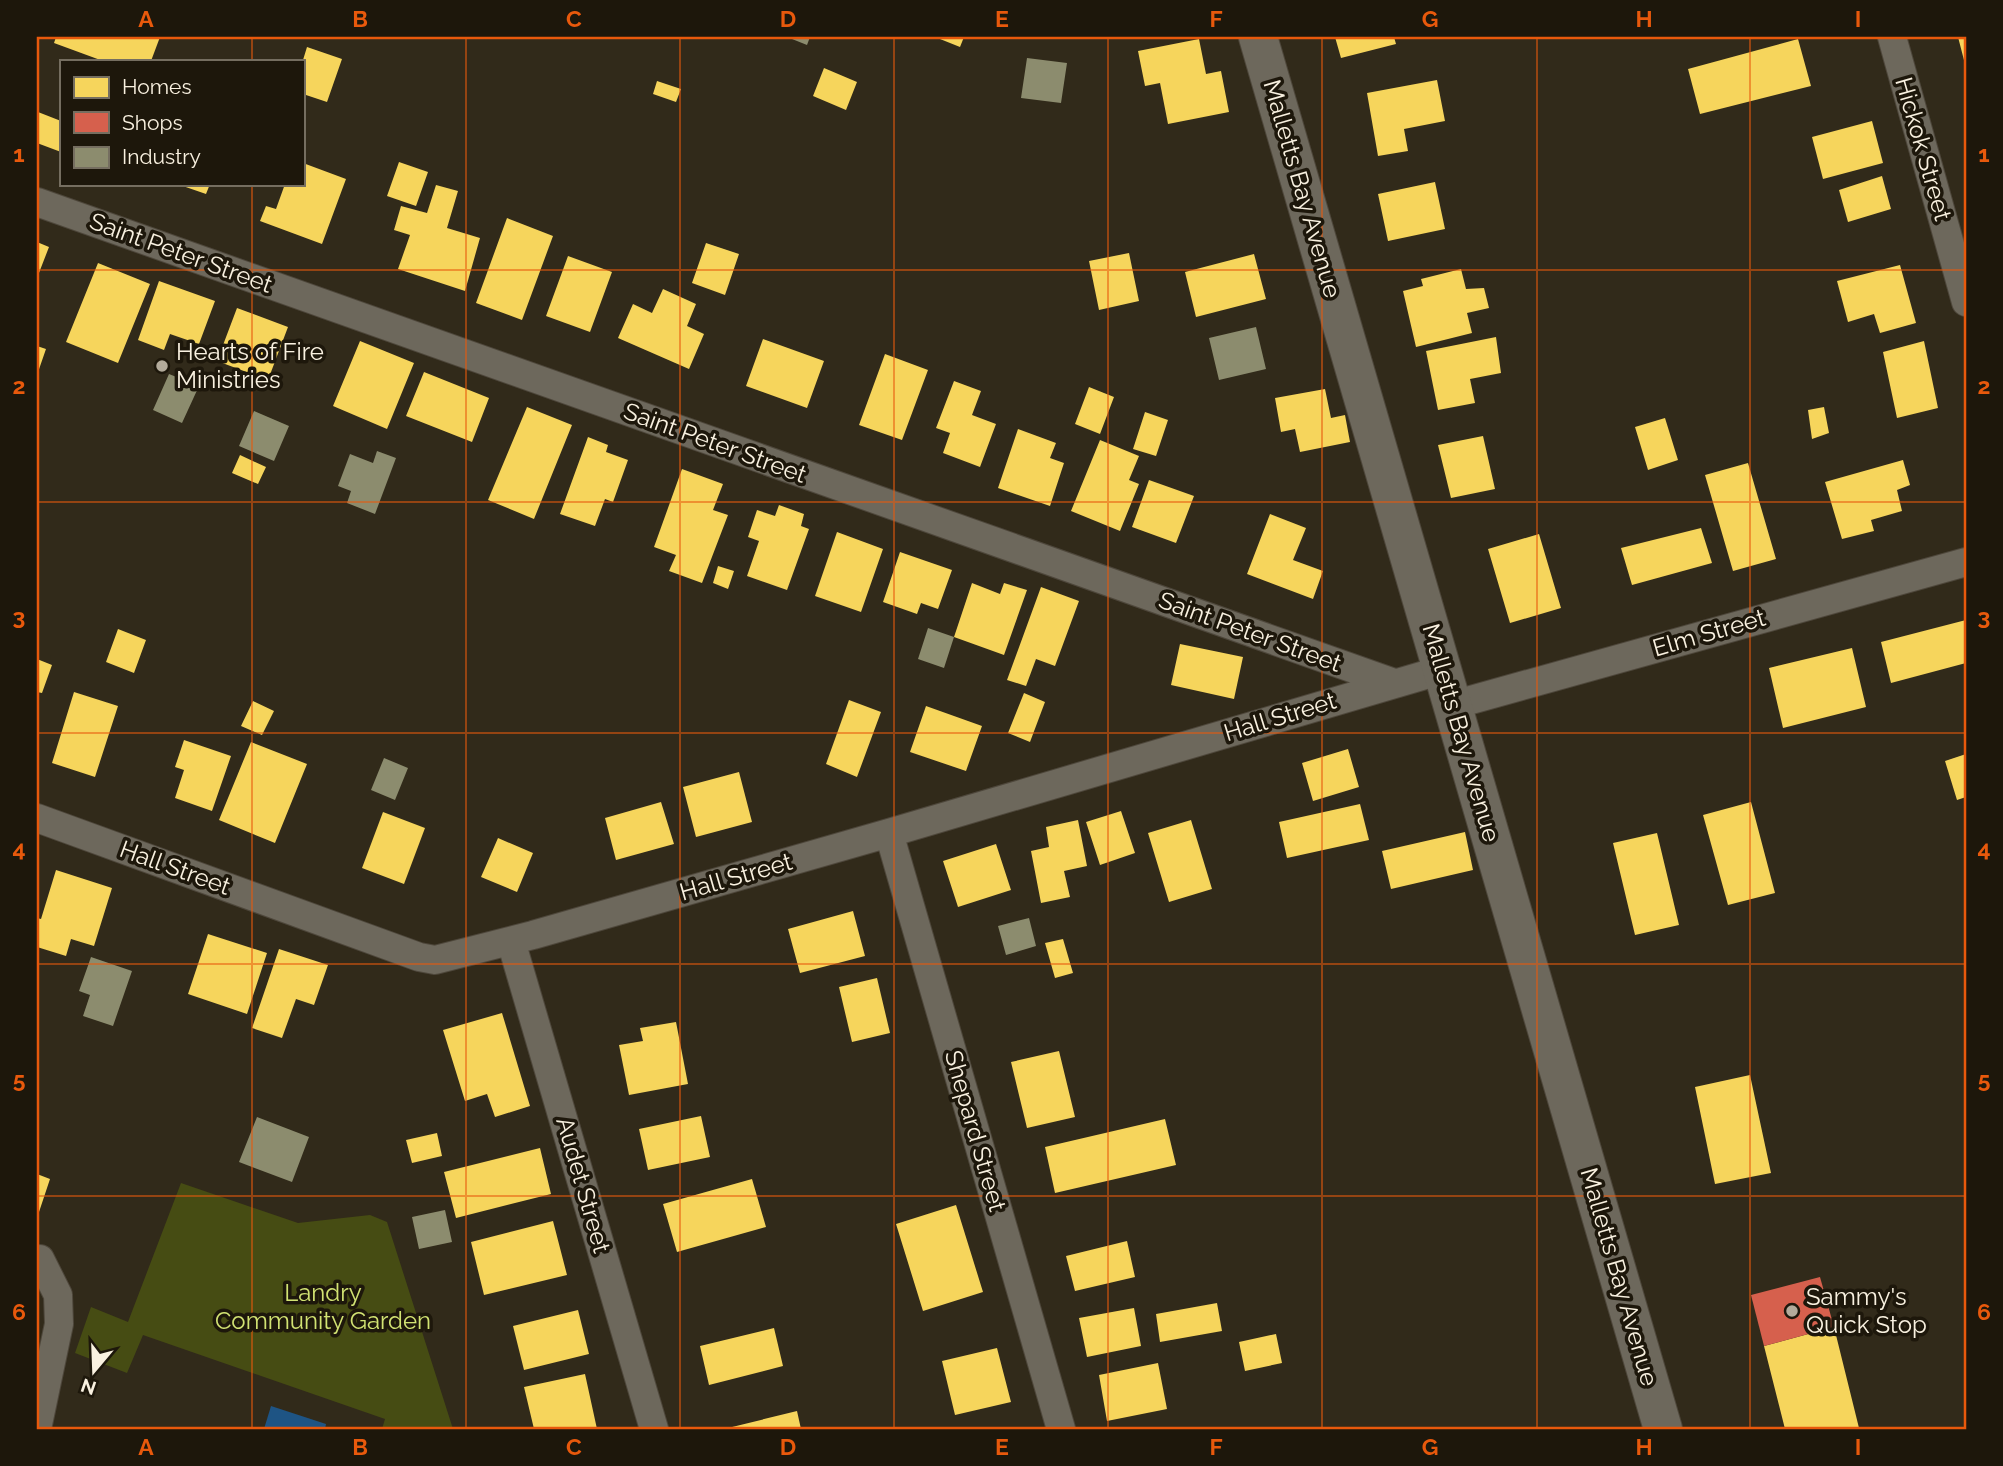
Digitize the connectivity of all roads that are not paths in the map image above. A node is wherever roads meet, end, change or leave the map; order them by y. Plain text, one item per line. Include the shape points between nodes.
1 (1258, 37) edge
2 (1892, 37) edge
3 (37, 202) edge
4 (1966, 302) edge
5 (1966, 562) edge
6 (1394, 683) junction
7 (1447, 687) junction
8 (37, 818) edge
9 (889, 834) junction
10 (511, 941) junction
11 (40, 1259) dead end
12 (37, 1429) edge
13 (654, 1429) edge
14 (1061, 1429) edge
15 (1663, 1429) edge

1 - 7 street, Malletts Bay Avenue
2 - 4 street, Hickok Street
3 - 6 street, Saint Peter Street
5 - 7 street, Elm Street
6 - 7 street, Hall Street
6 - 9 street, Hall Street
7 - 15 street, Malletts Bay Avenue
8 - 10 street, Hall Street via 419,957 453,957
9 - 10 street, Hall Street
9 - 14 street, Shepard Street
10 - 13 street, Audet Street
11 - 12 street via 58,1296 59,1324

